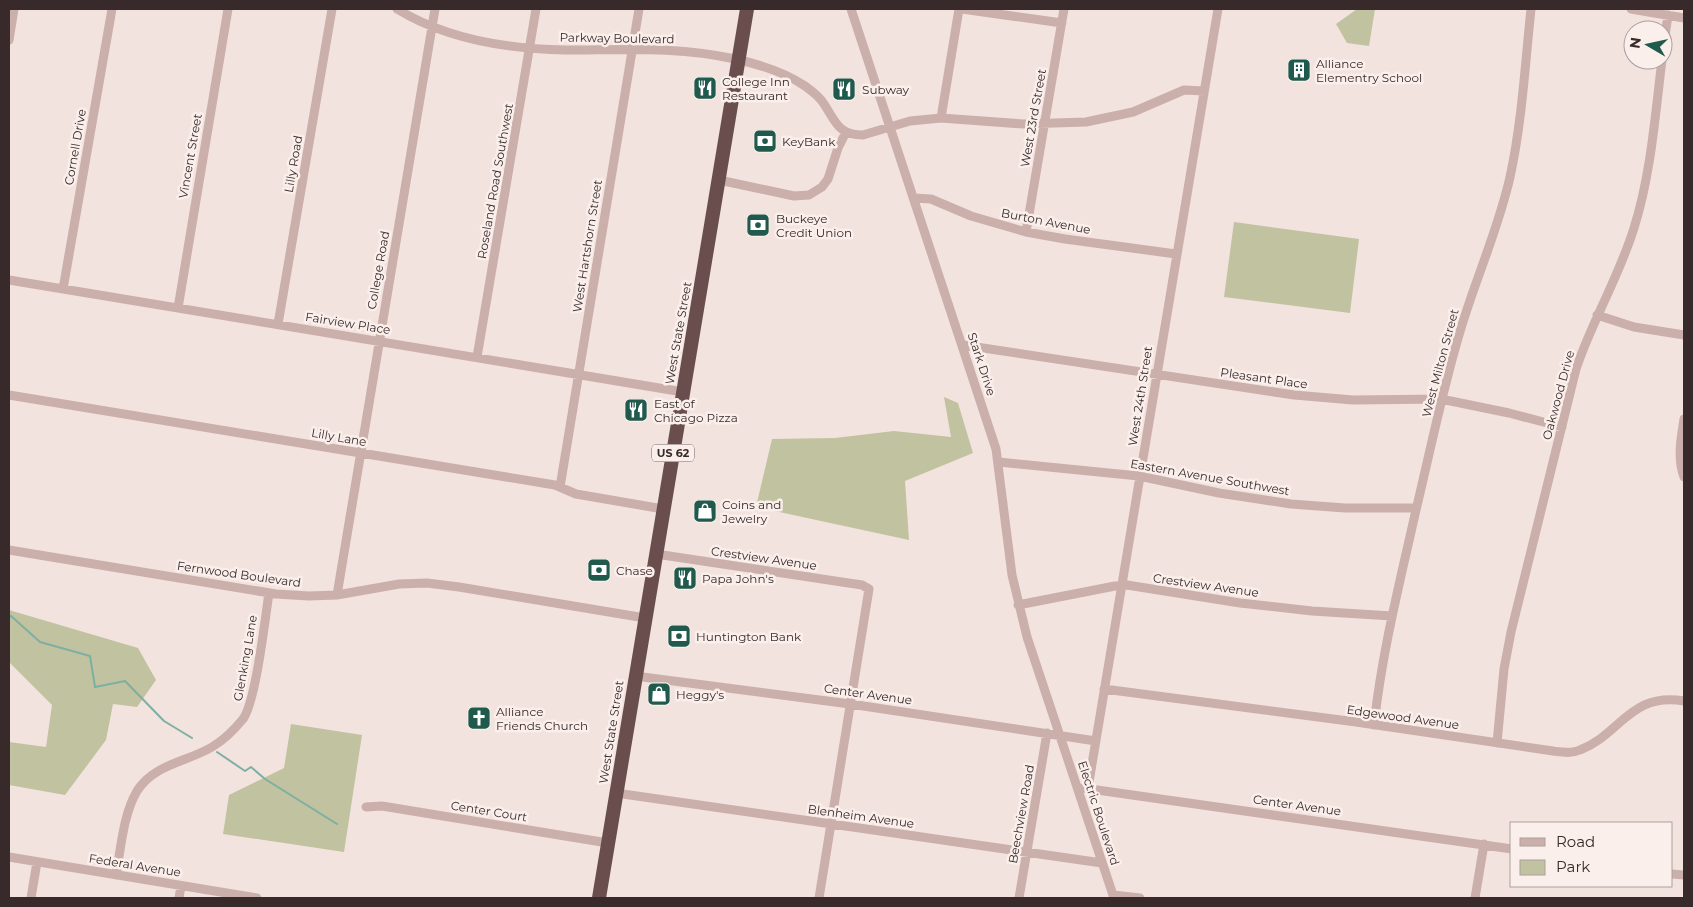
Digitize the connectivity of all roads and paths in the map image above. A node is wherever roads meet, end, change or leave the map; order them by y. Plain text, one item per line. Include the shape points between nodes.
1 (14, 9) edge
2 (112, 9) edge
3 (228, 9) edge
4 (332, 9) edge
5 (397, 9) edge
6 (435, 9) edge
7 (536, 9) edge
8 (639, 9) edge
9 (747, 9) edge
10 (851, 9) edge
11 (960, 9) edge
12 (1064, 9) edge
13 (1218, 9) edge
14 (1530, 9) edge
15 (1631, 9) edge
16 (1668, 15) junction
17 (1684, 18) edge
18 (1667, 20) edge
19 (1062, 23) junction
20 (432, 26) junction
21 (9, 40) edge
22 (530, 48) junction
23 (633, 48) junction
24 (738, 59) junction
25 (1661, 70) edge
26 (1204, 91) junction
27 (941, 118) junction
28 (1045, 124) junction
29 (891, 126) junction
30 (846, 132) junction
31 (719, 180) junction
32 (914, 198) junction
33 (1026, 232) junction
34 (1176, 254) junction
35 (9, 280) edge
36 (63, 289) junction
37 (178, 308) junction
38 (1597, 315) junction
39 (278, 324) junction
40 (1684, 335) edge
41 (379, 341) junction
42 (963, 345) junction
43 (477, 357) junction
44 (579, 374) junction
45 (1156, 374) junction
46 (683, 392) junction
47 (9, 395) edge
48 (1441, 399) junction
49 (1684, 419) edge
50 (1562, 427) junction
51 (360, 453) junction
52 (999, 462) junction
53 (1139, 476) junction
54 (1684, 477) edge
55 (560, 487) junction
56 (1416, 508) junction
57 (663, 509) junction
58 (9, 550) edge
59 (656, 554) junction
60 (1121, 586) junction
61 (269, 593) junction
62 (336, 595) junction
63 (1018, 604) junction
64 (1392, 616) junction
65 (645, 618) junction
66 (635, 676) junction
67 (1104, 689) junction
68 (1684, 700) edge
69 (850, 704) junction
70 (1374, 725) junction
71 (1047, 733) junction
72 (1059, 735) junction
73 (1096, 741) junction
74 (1497, 743) junction
75 (1078, 788) junction
76 (1088, 788) junction
77 (616, 793) junction
78 (366, 807) dead end
79 (831, 824) junction
80 (608, 843) junction
81 (1484, 844) junction
82 (1510, 849) edge
83 (1027, 853) junction
84 (9, 857) edge
85 (37, 862) junction
86 (1102, 863) junction
87 (116, 875) junction
88 (181, 886) junction
89 (1113, 897) edge
90 (31, 898) edge
91 (179, 898) edge
92 (257, 898) edge
93 (599, 898) edge
94 (819, 898) edge
95 (1019, 898) edge
96 (1140, 898) edge
97 (1475, 898) edge

1 - 21 street
2 - 36 street, Cornell Drive
3 - 37 street, Vincent Street
4 - 39 street, Lilly Road
5 - 20 street, Parkway Boulevard
6 - 20 street, College Road
7 - 22 street, Roseland Road Southwest
8 - 23 street, West Hartshorn Street
9 - 24 highway, West State Street / US 62
10 - 29 street, Stark Drive
11 - 19 street
11 - 27 street
12 - 19 street, West 23rd Street
13 - 26 street, West 24th Street
14 - 48 street, West Milton Street via 1518,135 1510,178
15 - 16 street
16 - 17 street
16 - 18 street
19 - 28 street, West 23rd Street
20 - 22 street, Parkway Boulevard via 473,39
20 - 41 street, College Road
22 - 23 street, Parkway Boulevard
22 - 43 street, Roseland Road Southwest
23 - 24 street, Parkway Boulevard
23 - 44 street, West Hartshorn Street
24 - 30 street, Parkway Boulevard via 806,86
24 - 31 highway, West State Street / US 62
25 - 38 street, Oakwood Drive via 1639,208 1625,251
26 - 28 street via 1184,90 1144,108 1100,120
26 - 34 street, West 24th Street
27 - 28 street
27 - 29 street
28 - 33 street, West 23rd Street
29 - 30 street via 863,135
29 - 32 street, Stark Drive
30 - 31 street via 828,179 810,195 794,196
31 - 46 highway, West State Street / US 62
32 - 33 street, Burton Avenue via 931,199 971,216
32 - 42 street, Stark Drive
33 - 34 street, Burton Avenue
34 - 45 street, West 24th Street
35 - 36 street, Fairview Place
36 - 37 street, Fairview Place
37 - 39 street, Fairview Place
38 - 40 street via 1634,327
38 - 50 street, Oakwood Drive via 1576,369
39 - 41 street, Fairview Place
41 - 43 street, Fairview Place
41 - 51 street, College Road
42 - 45 street, Pleasant Place
42 - 52 street, Stark Drive
43 - 44 street, Fairview Place
44 - 46 street, Fairview Place
44 - 55 street, West Hartshorn Street
45 - 48 street, Pleasant Place via 1327,399
45 - 53 street, West 24th Street
46 - 57 highway, West State Street / US 62
47 - 51 street, Lilly Lane
48 - 50 street, Pleasant Place
48 - 56 street, West Milton Street
49 - 54 street via 1680,451
50 - 74 street, Oakwood Drive via 1508,647
51 - 55 street, Lilly Lane
51 - 62 street, College Road
52 - 53 street, Eastern Avenue Southwest
52 - 63 street, Stark Drive
53 - 56 street, Eastern Avenue Southwest via 1291,504
53 - 60 street, West 24th Street
55 - 57 street, Lilly Lane via 576,494
56 - 64 street, West Milton Street
57 - 59 highway, West State Street / US 62
58 - 61 street, Fernwood Boulevard
59 - 65 highway, West State Street / US 62
59 - 69 street, Crestview Avenue via 868,588
60 - 63 street, Crestview Avenue
60 - 64 street, Crestview Avenue via 1240,604
60 - 67 street, West 24th Street
61 - 62 street, Fernwood Boulevard
61 - 87 street, Glenking Lane via 255,681 246,714 224,739 157,772 138,789 127,819
62 - 65 street, Fernwood Boulevard via 399,584 435,584
63 - 72 street, Stark Drive
64 - 70 street, West Milton Street
65 - 66 highway, West State Street / US 62
66 - 69 street, Center Avenue
66 - 77 highway, West State Street / US 62
67 - 70 street, Edgewood Avenue
67 - 73 street, West 24th Street
68 - 74 street, Edgewood Avenue via 1664,699 1644,705 1579,751 1553,751
69 - 71 street, Center Avenue
69 - 79 street
70 - 74 street, Edgewood Avenue
71 - 72 street, Center Avenue
71 - 83 street, Beechview Road
72 - 73 street, Center Avenue
72 - 75 street, Electric Boulevard
73 - 76 street, West 24th Street
75 - 76 street, Center Avenue
75 - 86 street, Electric Boulevard
76 - 81 street, Center Avenue
77 - 79 street, Blenheim Avenue
77 - 80 highway, West State Street / US 62
78 - 80 street, Center Court via 382,806
79 - 83 street, Blenheim Avenue
79 - 94 street
80 - 93 highway, West State Street / US 62
81 - 82 street, Center Avenue
81 - 97 street
83 - 86 street, Blenheim Avenue
83 - 95 street, Beechview Road
84 - 85 street, Federal Avenue
85 - 87 street, Federal Avenue
85 - 90 street
86 - 89 street, Electric Boulevard
87 - 88 street, Federal Avenue
88 - 91 street
88 - 92 street, Federal Avenue
89 - 96 street

